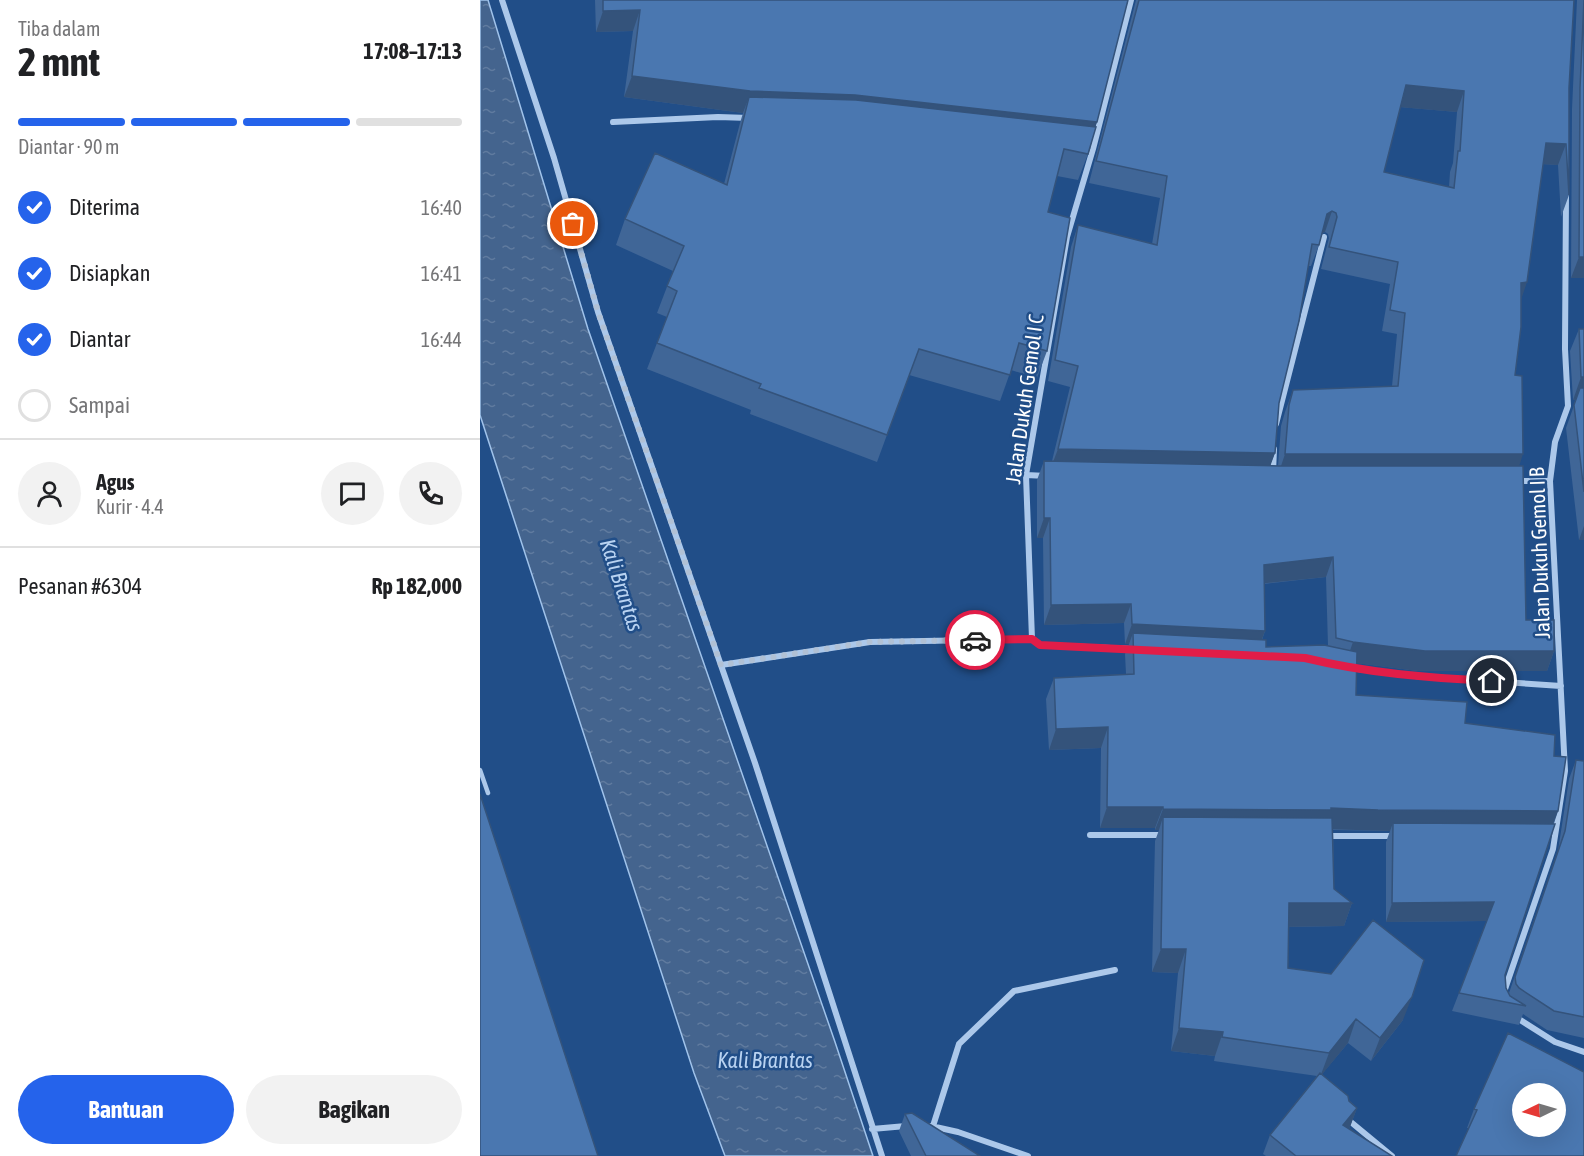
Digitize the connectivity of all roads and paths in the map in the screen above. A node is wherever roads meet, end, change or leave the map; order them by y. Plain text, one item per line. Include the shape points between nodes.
1 (502, 0) edge
2 (1131, 0) edge
3 (753, 118) edge
4 (613, 122) dead end
5 (1082, 148) edge
6 (1093, 149) junction
7 (1566, 193) edge
8 (1324, 237) edge
9 (1576, 405) edge
10 (1568, 406) junction
11 (1275, 436) edge
12 (1274, 447) edge
13 (1026, 475) junction
14 (1050, 476) edge
15 (1272, 480) edge
16 (1514, 481) edge
17 (1550, 482) junction
18 (1032, 639) junction
19 (1144, 650) edge
20 (721, 665) junction
21 (1345, 667) edge
22 (1561, 686) junction
23 (480, 770) edge
24 (488, 793) dead end
25 (1090, 835) dead end
26 (1173, 835) edge
27 (1317, 836) edge
28 (1400, 836) edge
29 (1543, 837) edge
30 (1555, 837) junction
31 (1115, 969) dead end
32 (1504, 1005) edge
33 (1508, 1011) edge
34 (1584, 1052) edge
35 (1346, 1117) edge
36 (912, 1125) edge
37 (923, 1126) edge
38 (933, 1126) junction
39 (872, 1129) junction
40 (882, 1156) edge
41 (1028, 1156) edge
42 (1392, 1156) edge

1 - 20 street via 554,158 598,312
2 - 6 street, Jalan Dukuh Gemol I C
3 - 4 street
5 - 6 street
6 - 13 street, Jalan Dukuh Gemol I C via 1067,237
7 - 10 street, Jalan Dukuh Gemol I B
8 - 11 street
9 - 10 street
10 - 17 street, Jalan Dukuh Gemol I B via 1555,442
12 - 15 street
13 - 14 street
13 - 18 street, Jalan Dukuh Gemol I C
16 - 17 street
17 - 22 street, Jalan Dukuh Gemol I B
18 - 19 street via 1040,645
18 - 20 street via 870,642
20 - 39 street
21 - 22 street
22 - 30 street, Jalan Dukuh Gemol I B via 1565,771
23 - 24 lane
25 - 26 street
27 - 28 street
29 - 30 street
30 - 32 street, Jalan Dukuh Gemol I B via 1503,996
31 - 38 street via 1014,992 959,1044
33 - 34 street via 1555,1042
35 - 42 street
36 - 39 street
37 - 38 street
38 - 41 street
39 - 40 street

